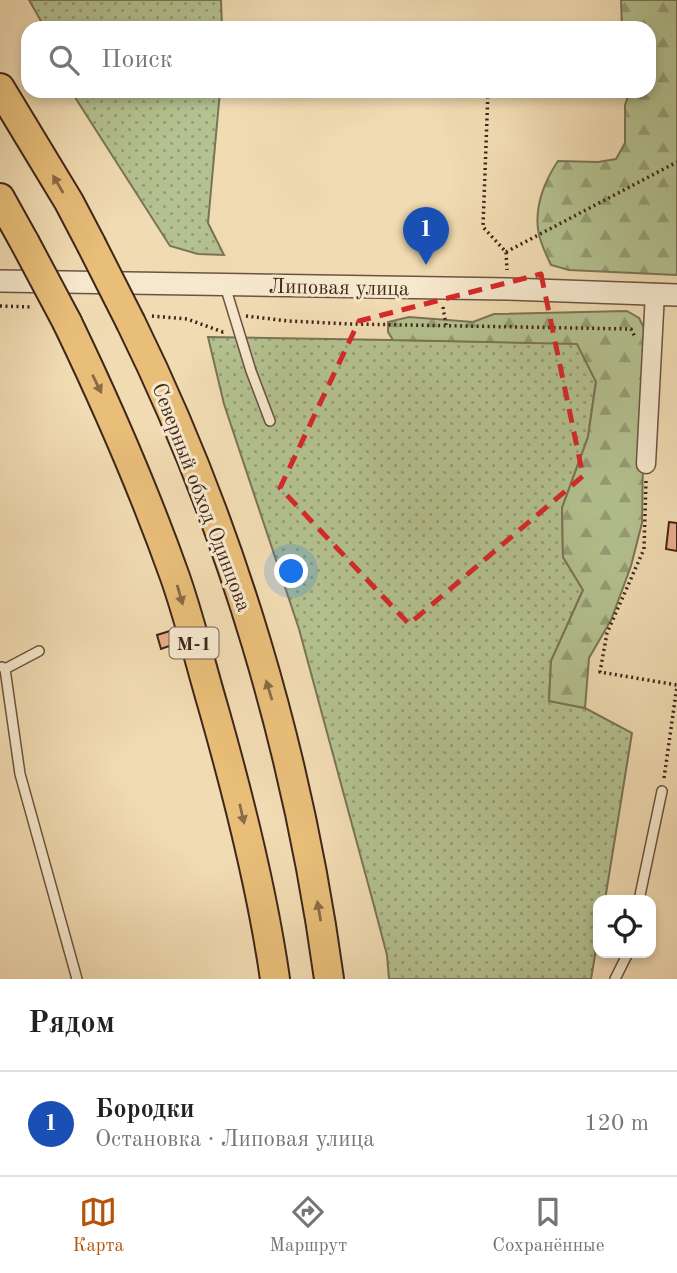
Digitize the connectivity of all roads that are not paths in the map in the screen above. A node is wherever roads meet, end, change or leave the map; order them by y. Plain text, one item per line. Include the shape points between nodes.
1 (0, 88) edge
2 (0, 198) edge
3 (0, 281) edge
4 (225, 285) junction
5 (655, 293) junction
6 (677, 295) edge
7 (270, 421) dead end
8 (646, 464) road end
9 (39, 651) dead end
10 (3, 668) edge
11 (662, 791) road end
12 (640, 895) edge
13 (626, 958) edge
14 (77, 979) edge
15 (275, 979) edge
16 (329, 979) edge
17 (615, 979) edge

16 -> 1 highway, Северный обход Одинцова / М-1, bridge via 288,755 230,559 153,369 139,319
2 -> 15 highway, М-1, bridge via 101,393 176,579 232,772 267,921
3 - 4 street, Липовая улица
4 - 5 street, Липовая улица
4 - 7 lane
5 - 6 street, Липовая улица
5 - 8 street
9 - 10 lane
10 - 14 lane via 20,774
11 - 12 lane
13 - 17 lane

